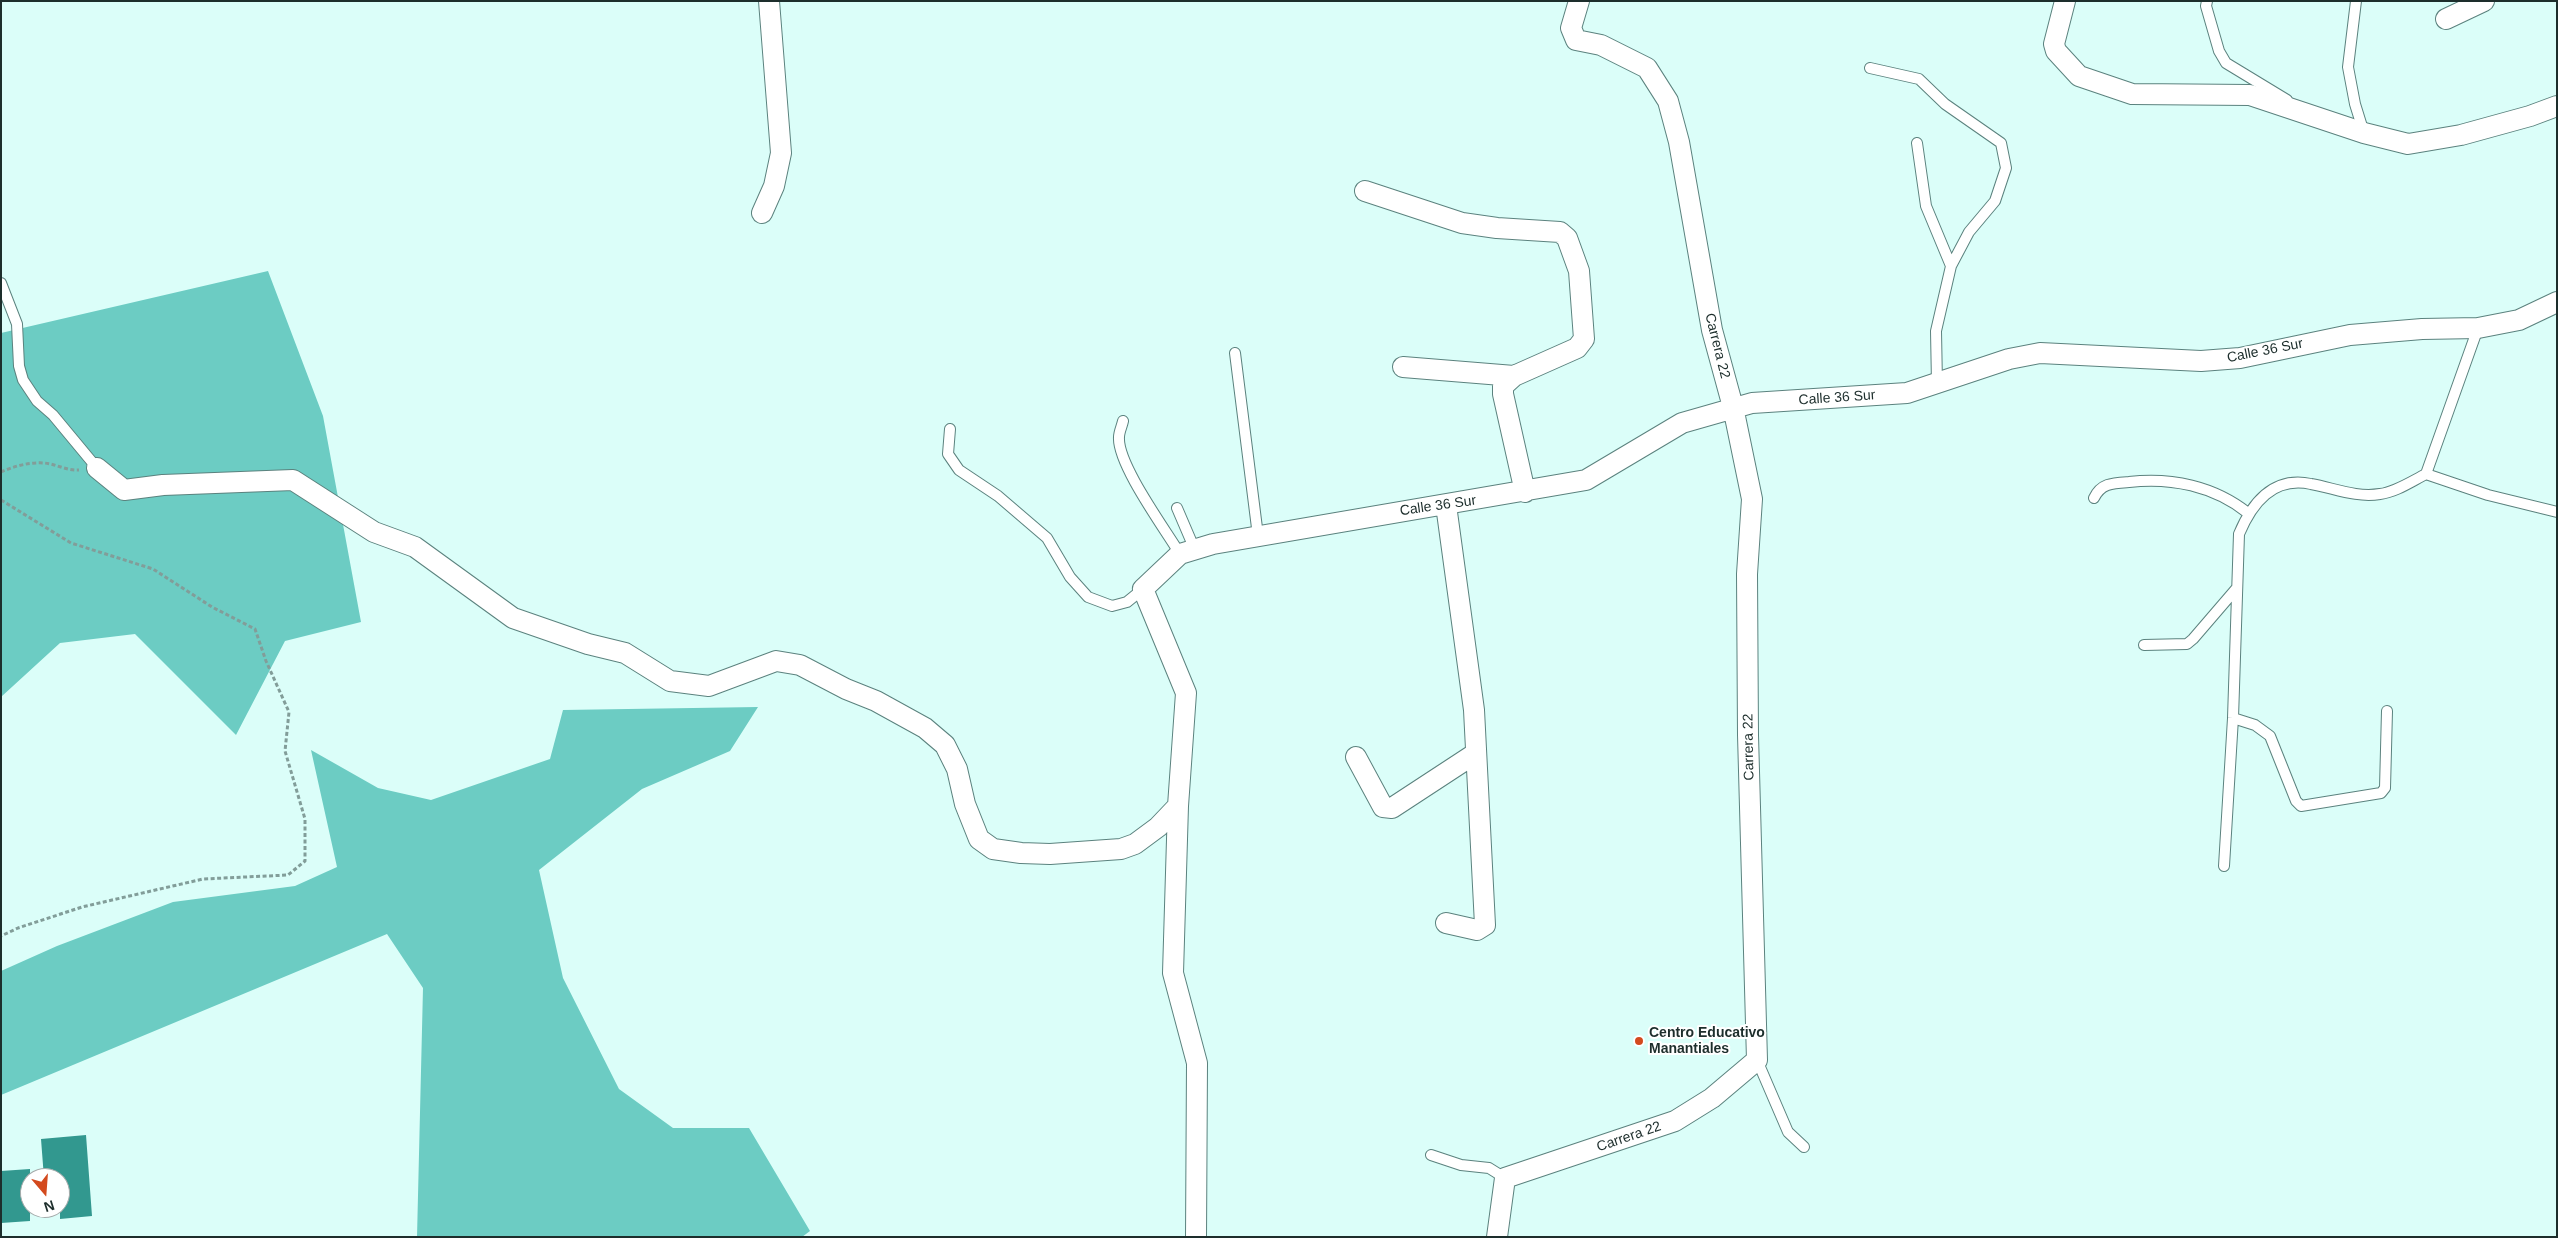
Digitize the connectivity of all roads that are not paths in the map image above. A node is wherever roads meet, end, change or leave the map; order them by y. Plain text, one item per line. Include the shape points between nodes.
1 (769, 1) edge
2 (1579, 1) edge
3 (2065, 1) edge
4 (2207, 1) edge
5 (2356, 1) edge
6 (2484, 1) edge
7 (2446, 19) dead end
8 (1870, 68) dead end
9 (2557, 106) edge
10 (2307, 113) junction
11 (2364, 133) junction
12 (1916, 143) dead end
13 (1365, 191) dead end
14 (762, 213) dead end
15 (1951, 266) junction
16 (1, 283) edge
17 (2557, 302) edge
18 (2478, 328) junction
19 (1235, 354) dead end
20 (1403, 366) dead end
21 (1514, 376) junction
22 (1937, 384) junction
23 (1733, 407) junction
24 (1123, 421) dead end
25 (950, 429) dead end
26 (97, 468) joint
27 (2426, 474) junction
28 (1525, 492) junction
29 (2094, 498) dead end
30 (1446, 505) junction
31 (1177, 508) dead end
32 (2557, 512) edge
33 (2248, 513) junction
34 (1258, 536) junction
35 (1188, 552) junction
36 (1143, 589) junction
37 (2236, 589) junction
38 (2144, 645) dead end
39 (2386, 711) dead end
40 (2233, 718) junction
41 (1476, 753) junction
42 (1356, 757) dead end
43 (1178, 806) junction
44 (2224, 866) dead end
45 (1446, 923) dead end
46 (1758, 1060) junction
47 (1804, 1147) dead end
48 (1431, 1155) dead end
49 (1505, 1178) junction
50 (1196, 1237) edge
51 (1497, 1237) edge

1 - 14 street via 781,153 774,186
2 - 23 street, Carrera 22 via 1571,28 1576,40 1602,45 1647,68 1668,101 1712,330
3 - 10 street via 2054,44 2056,52 2079,76 2132,94 2250,94
4 - 10 lane via 2219,51 2226,63
5 - 11 lane via 2348,67
6 - 7 street
8 - 15 lane via 1919,79 1945,104 2001,144 2006,168 1995,201 1969,232
9 - 11 street via 2461,135 2408,144
10 - 11 street
12 - 15 lane via 1926,206
13 - 21 street via 1462,223 1560,232 1567,238 1579,271 1584,339 1577,348
15 - 22 lane via 1936,331
16 - 26 lane via 17,324 23,380 37,401 53,415
17 - 18 street, Calle 36 Sur via 2518,320
18 - 22 street, Calle 36 Sur via 2350,334 2240,358 2201,361 2040,353 2010,358
18 - 27 lane
19 - 34 lane
20 - 21 street
21 - 28 street via 1504,386 1503,394
22 - 23 street, Calle 36 Sur via 1881,396 1752,403
23 - 28 street, Calle 36 Sur via 1682,423 1586,480
23 - 46 street, Carrera 22 via 1752,499 1747,574 1748,735
24 - 35 lane via 1119,437 1131,474
25 - 36 lane via 948,454 959,470 998,496 1047,538 1070,577 1088,596 1112,606 1127,602
26 - 43 street via 124,490 163,485 293,480 374,532 415,547 513,618 625,654 670,681 709,686 776,661 800,664 925,728 945,745 957,769 965,804 979,839 993,849 1050,854 1121,849 1135,844 1158,827
27 - 32 lane via 2488,495
27 - 33 lane via 2380,494 2353,494 2308,483 2286,484 2263,494
28 - 30 street, Calle 36 Sur
29 - 33 lane via 2098,489 2109,484 2156,479 2205,489 2231,500
30 - 34 street, Calle 36 Sur
30 - 41 street via 1474,710
31 - 35 lane
33 - 37 lane via 2239,534
34 - 35 street, Calle 36 Sur
35 - 36 street, Calle 36 Sur
36 - 43 street via 1186,693
37 - 38 lane via 2187,644
37 - 40 lane
39 - 40 lane via 2385,788 2381,793 2301,806 2296,801 2270,736 2255,725
40 - 44 lane
41 - 42 street via 1392,808 1384,807
41 - 45 street via 1485,925 1478,930
43 - 50 street via 1173,973 1197,1063
46 - 47 lane via 1788,1132
46 - 49 street, Carrera 22 via 1712,1098 1675,1121
48 - 49 lane via 1461,1165 1489,1168
49 - 51 street

